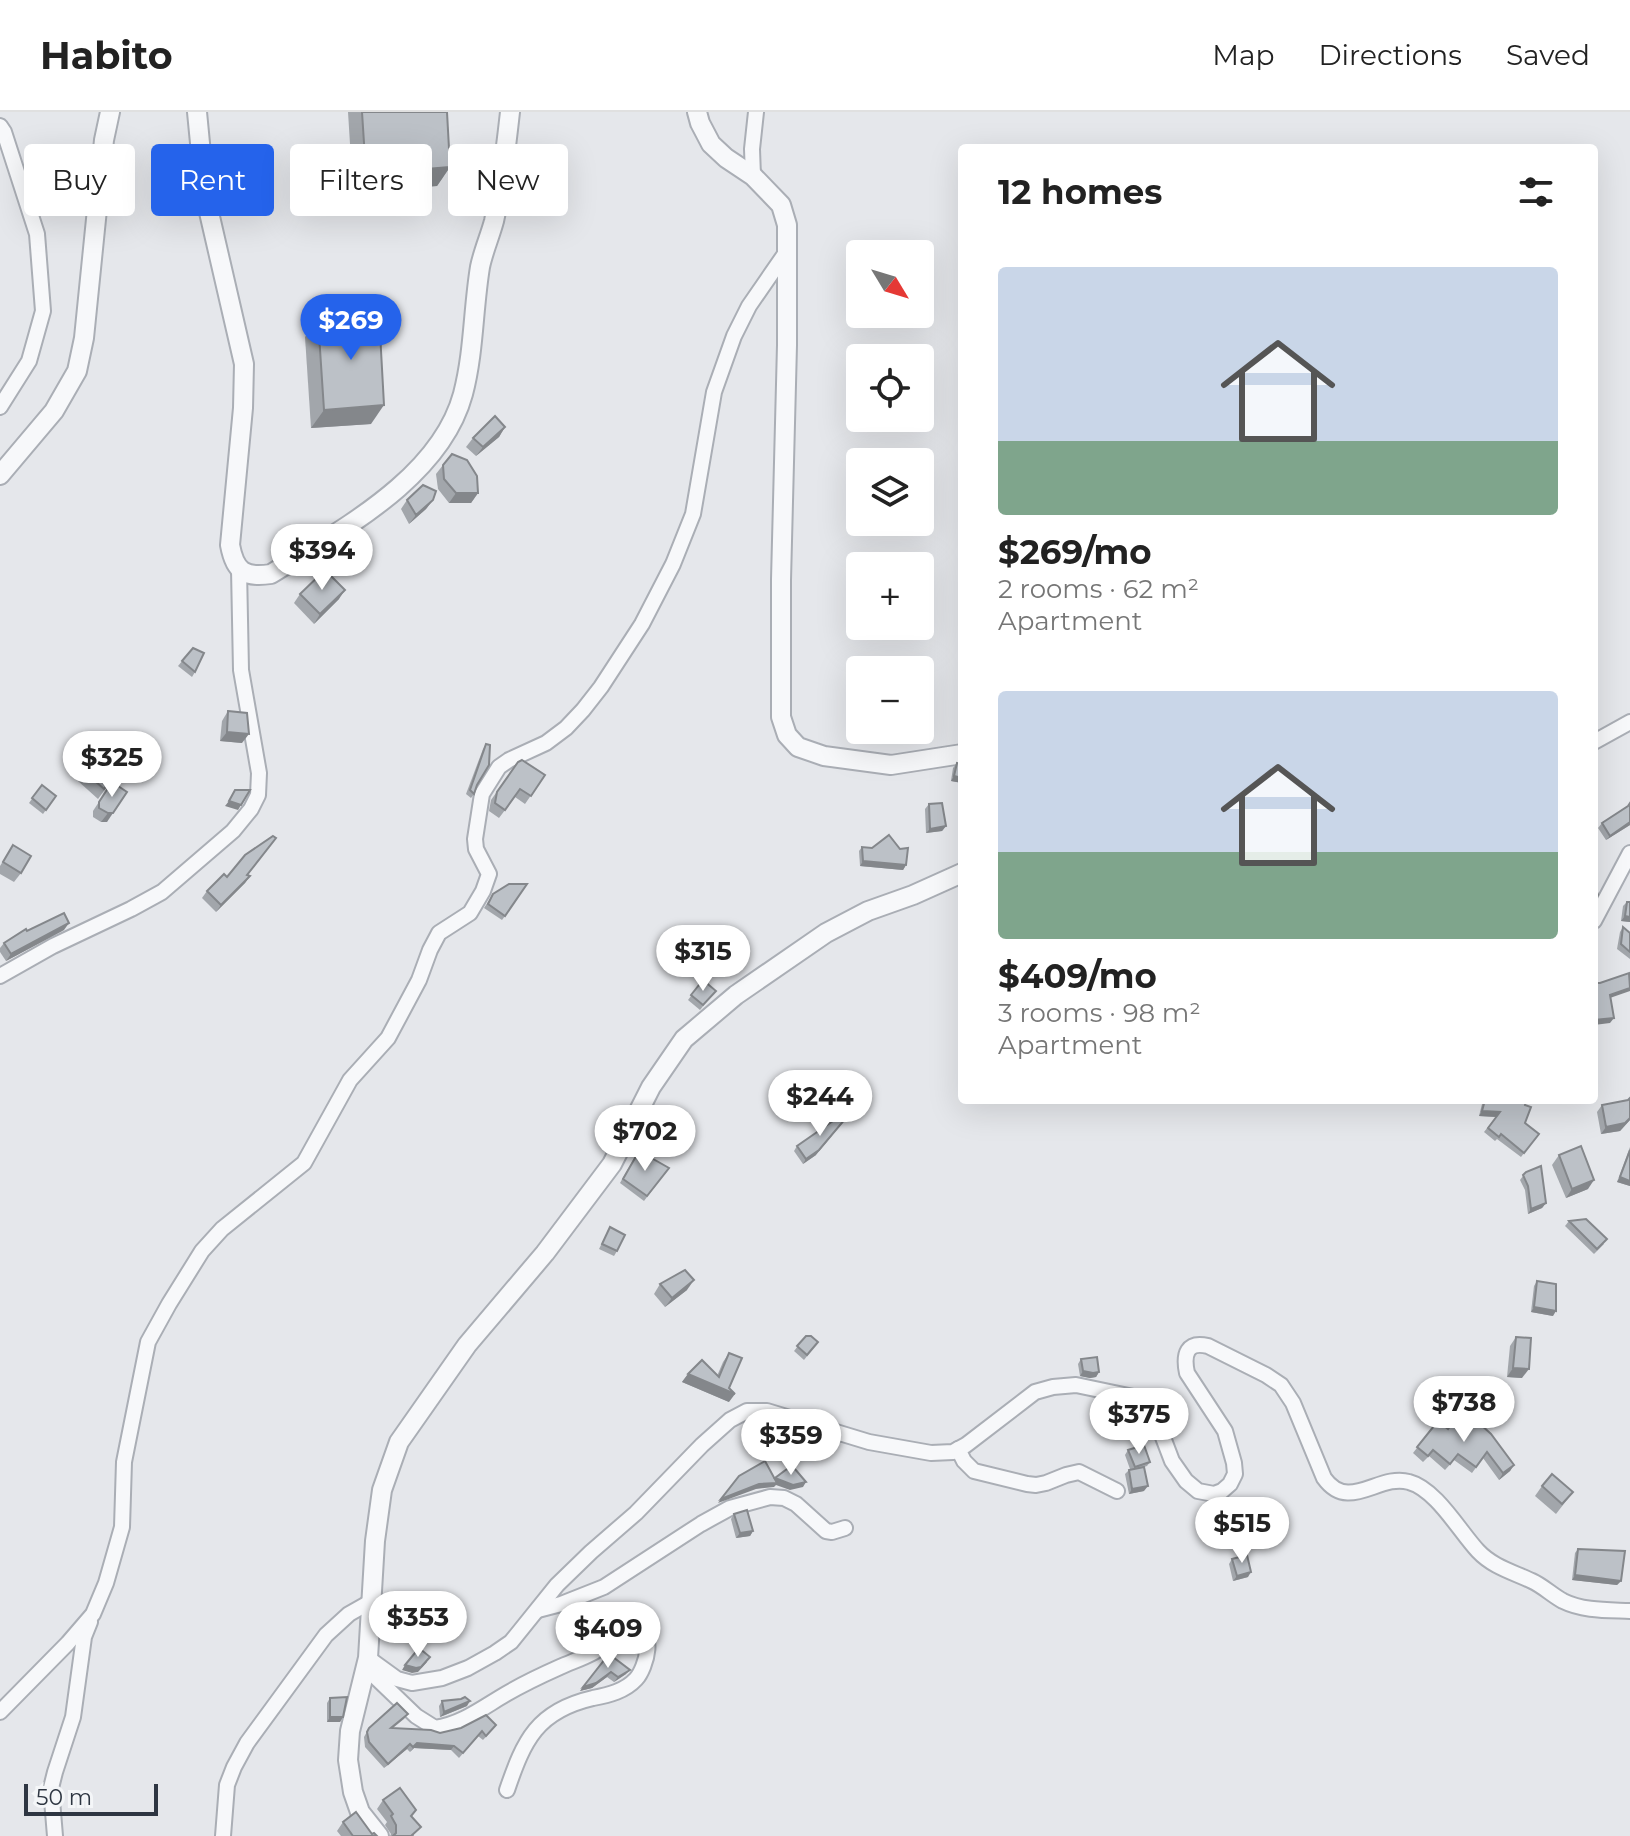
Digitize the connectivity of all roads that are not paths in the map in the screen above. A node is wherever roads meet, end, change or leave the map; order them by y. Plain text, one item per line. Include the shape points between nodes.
1 (110, 112) edge
2 (197, 112) edge
3 (510, 112) edge
4 (697, 112) edge
5 (756, 112) edge
6 (0, 126) edge
7 (753, 176) junction
8 (787, 251) junction
9 (0, 407) edge
10 (0, 475) edge
11 (239, 569) junction
12 (1630, 722) edge
13 (1598, 740) edge
14 (958, 755) edge
15 (1630, 853) edge
16 (958, 875) edge
17 (1598, 913) edge
18 (0, 976) edge
19 (958, 1449) junction
20 (1117, 1491) dead end
21 (845, 1528) dead end
22 (372, 1601) junction
23 (537, 1610) junction
24 (1630, 1611) edge
25 (93, 1614) junction
26 (367, 1663) junction
27 (0, 1712) edge
28 (507, 1790) dead end
29 (55, 1836) edge
30 (223, 1836) edge
31 (379, 1836) edge

1 - 10 street via 77,371 54,411
2 - 11 street via 205,195 244,364 230,545
3 - 11 street via 502,182 480,267 472,348 462,397 447,432 382,502 271,574
4 - 7 street via 711,144
5 - 7 street
6 - 9 street via 37,234 43,311 29,361
7 - 8 street via 781,205
8 - 14 street via 781,717 787,735 798,747 824,756 891,765
8 - 25 street via 734,336 714,392 693,514 642,624 601,687 566,728 509,760 491,777 482,794 475,839 489,874 470,913 439,933 388,1038 350,1080 304,1163 202,1251 148,1342 124,1462 122,1527
11 - 18 street via 241,670 259,773 251,809 162,892
12 - 13 street
15 - 17 street
16 - 22 street via 826,933 736,995 684,1039 651,1087 612,1164 467,1345 399,1442 382,1490
19 - 20 street via 970,1468 987,1474 1036,1485 1079,1472
19 - 23 street via 931,1453 869,1442 767,1411 747,1411 702,1445
19 - 24 street via 1035,1392 1076,1385 1143,1399 1186,1481 1204,1493 1222,1491 1235,1474 1225,1431 1185,1363 1191,1347 1208,1346 1281,1385 1324,1478 1337,1491 1409,1482 1426,1491 1490,1563 1536,1582 1567,1603
21 - 23 street via 826,1531 796,1504 770,1497 730,1508 604,1587
22 - 26 street
22 - 30 street via 326,1635 247,1743 227,1785
23 - 26 street via 511,1642 442,1678 412,1683
25 - 27 street
25 - 29 street via 84,1637 73,1717 51,1788
26 - 28 street via 416,1716 435,1728 478,1713 629,1632 644,1635 648,1654 637,1678 545,1719 529,1738
26 - 31 street via 348,1760 360,1812

